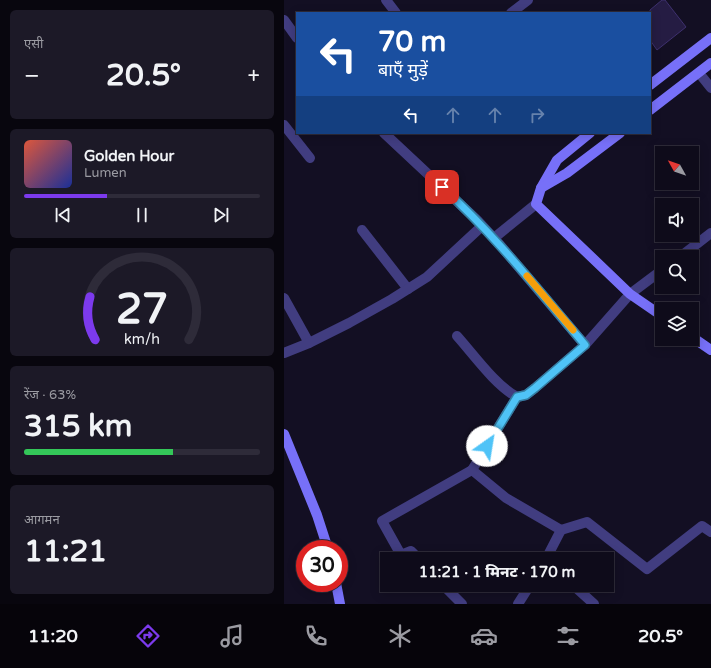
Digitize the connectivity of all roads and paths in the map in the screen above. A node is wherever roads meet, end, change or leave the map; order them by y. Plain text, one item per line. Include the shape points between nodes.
1 (386, 0) edge
2 (528, 0) edge
3 (395, 12) edge
4 (512, 12) edge
5 (284, 20) edge
6 (296, 37) edge
7 (711, 38) edge
8 (711, 63) edge
9 (699, 73) junction
10 (651, 84) edge
11 (711, 88) edge
12 (651, 109) edge
13 (284, 125) edge
14 (385, 134) edge
15 (589, 134) edge
16 (619, 134) edge
17 (310, 158) dead end
18 (541, 188) junction
19 (536, 204) junction
20 (482, 226) junction
21 (362, 230) dead end
22 (711, 233) edge
23 (494, 238) junction
24 (689, 250) edge
25 (655, 275) edge
26 (408, 289) junction
27 (630, 294) junction
28 (284, 298) edge
29 (655, 311) edge
30 (457, 336) dead end
31 (308, 342) junction
32 (699, 342) edge
33 (585, 345) junction
34 (711, 350) edge
35 (284, 353) edge
36 (517, 397) junction
37 (284, 434) edge
38 (472, 470) junction
39 (561, 530) junction
40 (711, 532) edge
41 (325, 540) edge
42 (399, 552) edge
43 (550, 552) edge
44 (338, 592) edge
45 (450, 592) edge
46 (526, 592) edge
47 (581, 592) edge
48 (340, 604) edge
49 (462, 604) edge
50 (518, 604) edge
51 (594, 604) edge

1 - 3 street
2 - 4 street
5 - 6 street
7 - 10 street
8 - 9 street
9 - 11 street
9 - 12 street
13 - 17 street
14 - 20 street
15 - 18 street via 557,160
16 - 18 street via 567,173
18 - 19 street
19 - 23 street
19 - 27 street
20 - 23 street
20 - 26 street via 426,277
21 - 26 street
22 - 24 street
23 - 33 street
25 - 27 street
26 - 31 street via 349,323
27 - 29 street
27 - 33 street
28 - 31 street
30 - 36 street via 499,384
31 - 35 street
32 - 34 street
33 - 36 street via 526,395
36 - 38 street
37 - 41 street via 318,515
38 - 39 street via 506,498
38 - 42 street via 382,521
39 - 40 street via 587,522 647,569 702,526
39 - 43 street
44 - 48 street
45 - 49 street
46 - 50 street
47 - 51 street

